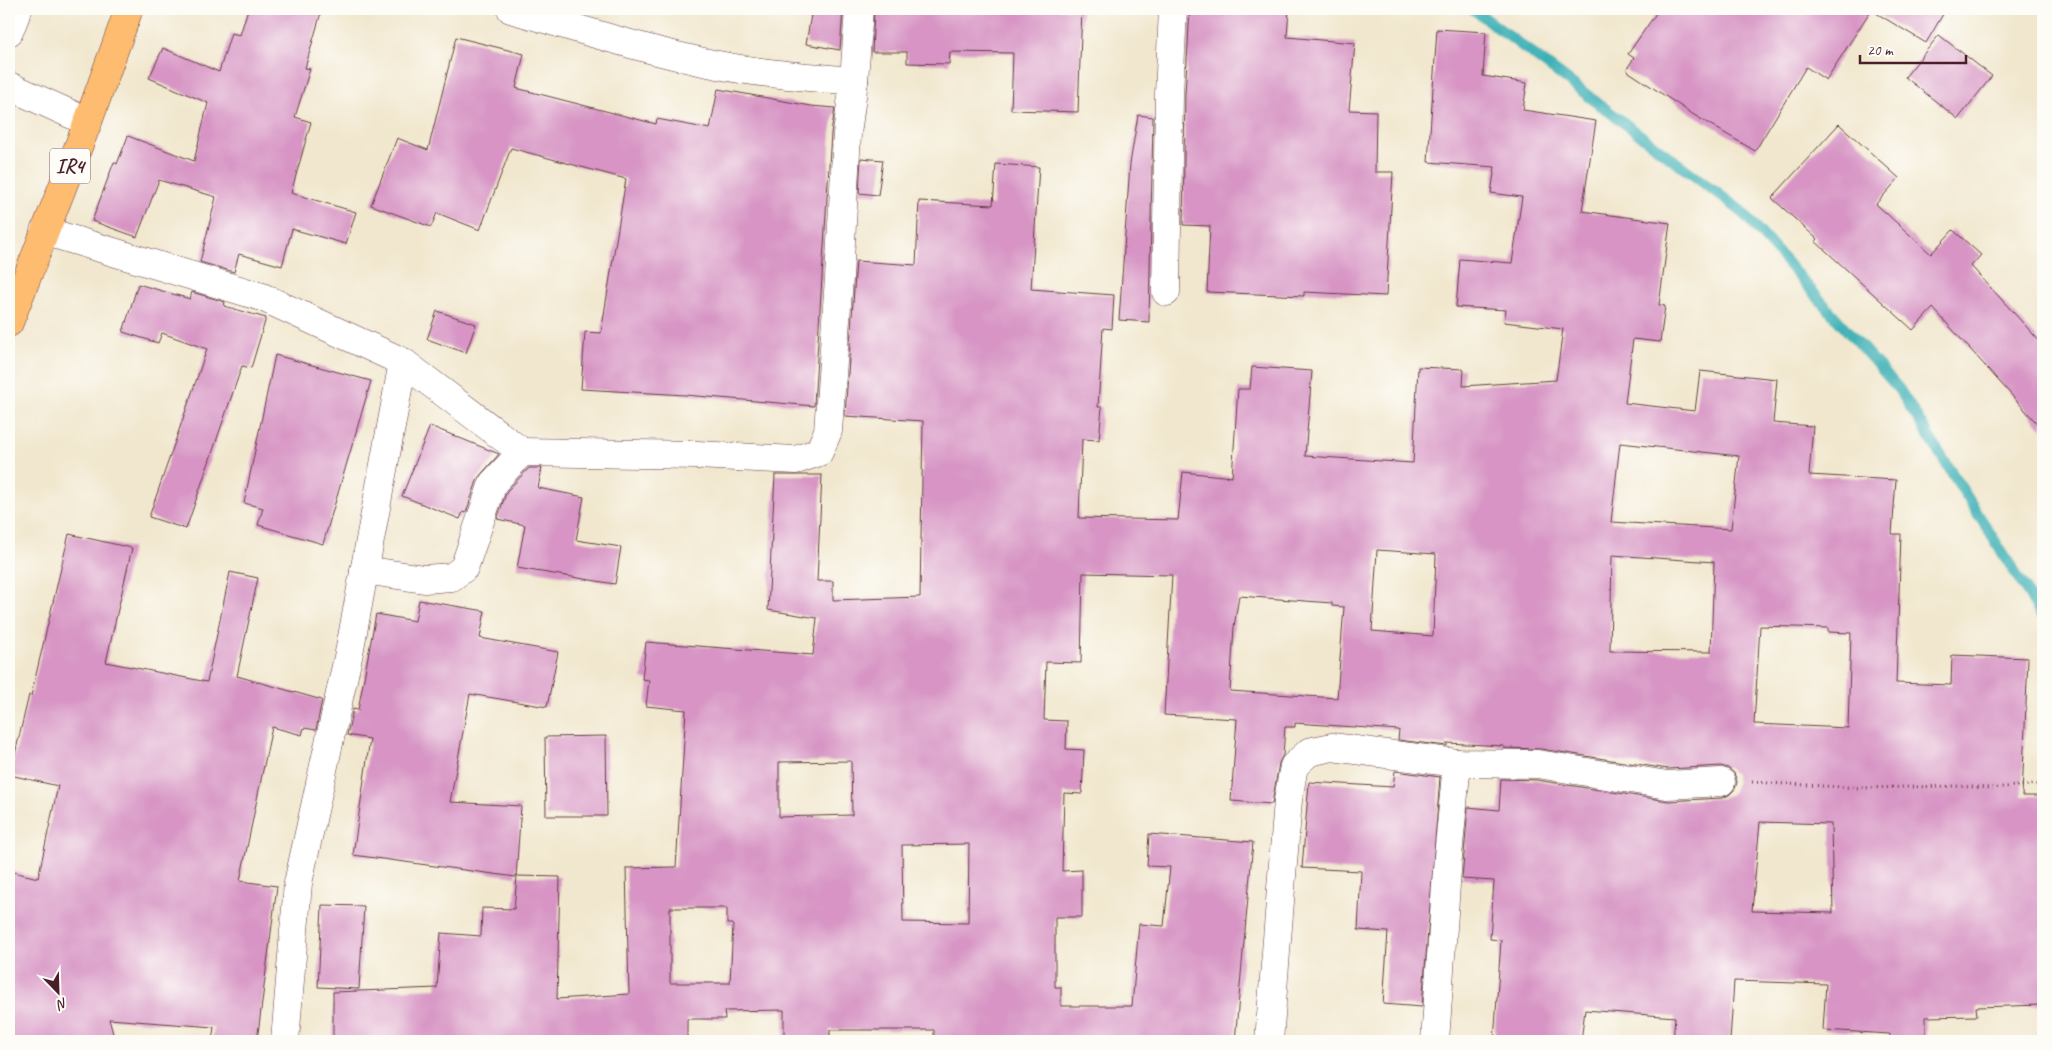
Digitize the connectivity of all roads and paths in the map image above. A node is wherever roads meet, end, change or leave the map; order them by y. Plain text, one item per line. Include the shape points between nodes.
1 (18, 9) edge
2 (129, 9) edge
3 (511, 9) edge
4 (859, 9) edge
5 (1173, 9) edge
6 (9, 32) edge
7 (854, 81) junction
8 (9, 86) edge
9 (88, 122) junction
10 (44, 231) junction
11 (1166, 292) dead end
12 (9, 323) edge
13 (403, 362) junction
14 (522, 452) junction
15 (364, 570) junction
16 (1457, 763) junction
17 (1721, 782) joint
18 (2043, 784) edge
19 (285, 1041) edge
20 (1269, 1041) edge
21 (1436, 1041) edge

1 - 6 street
2 - 9 main road, IR4
3 - 7 street via 718,65
4 - 7 street
5 - 11 street
7 - 14 street via 847,134 828,431 819,452 796,460
8 - 9 street
9 - 10 main road, IR4
10 - 12 main road, IR4
10 - 13 street via 262,297
13 - 14 street
13 - 15 street
14 - 15 street via 493,483 464,568 452,578 424,579
15 - 19 street via 298,883
16 - 17 street via 1538,764 1667,785
16 - 20 street via 1332,747 1310,752 1294,766 1288,800
16 - 21 street
17 - 18 path via 1860,788 1990,788

